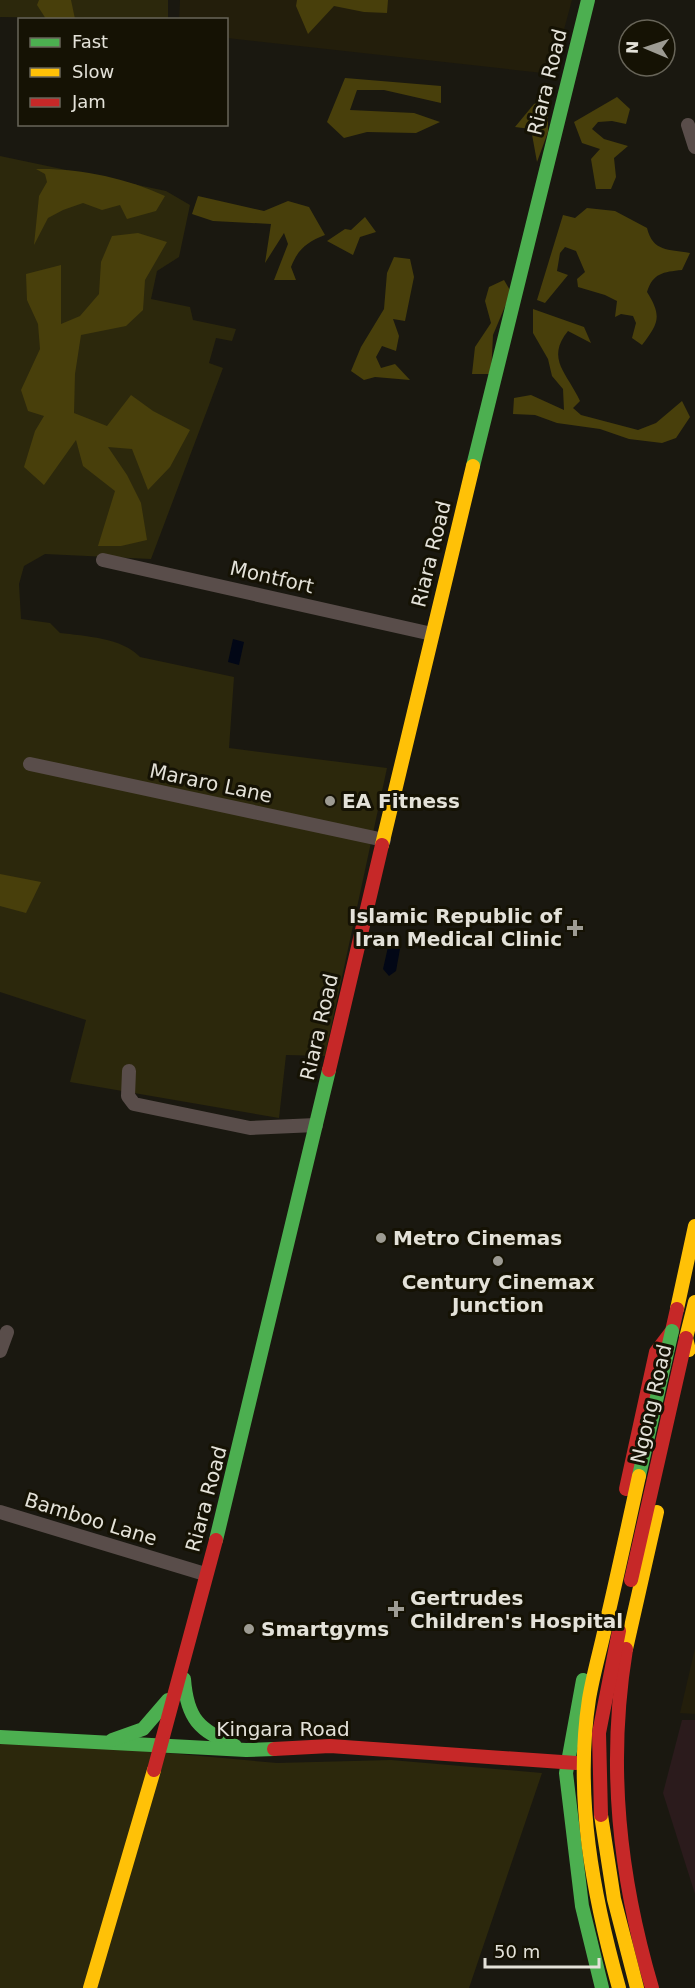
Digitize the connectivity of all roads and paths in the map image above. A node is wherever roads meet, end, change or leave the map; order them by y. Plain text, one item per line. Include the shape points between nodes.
1 (588, 0) edge
2 (688, 125) dead end
3 (695, 147) edge
4 (104, 561) dead end
5 (432, 634) junction
6 (30, 764) dead end
7 (384, 840) junction
8 (129, 1071) dead end
9 (316, 1125) junction
10 (695, 1226) edge
11 (695, 1302) edge
12 (672, 1331) junction
13 (6, 1332) dead end
14 (686, 1338) junction
15 (0, 1351) edge
16 (0, 1512) edge
17 (205, 1574) junction
18 (183, 1669) junction
19 (178, 1685) junction
20 (0, 1737) edge
21 (105, 1742) junction
22 (159, 1747) junction
23 (246, 1750) junction
24 (565, 1762) junction
25 (616, 1766) junction
26 (638, 1969) junction
27 (601, 1985) edge
28 (90, 1988) edge
29 (586, 1988) edge
30 (619, 1988) edge
31 (637, 1988) edge
32 (652, 1988) edge

1 - 5 main road, Riara Road
2 - 3 street
4 - 5 street, Montfort
5 - 7 main road, Riara Road
6 - 7 street, Mararo Lane
7 - 9 main road, Riara Road
8 - 9 street via 128,1096 134,1104 250,1128
9 - 17 main road, Riara Road
10 - 12 main road, Ngong Road
11 - 14 main road
12 - 24 main road, Ngong Road via 656,1352
12 - 30 main road, Ngong Road, bridge via 588,1699 584,1742 585,1828 590,1866 597,1911
13 - 15 street
14 - 25 main road, Ngong Road via 691,1360 623,1673
14 - 26 main road, Ngong Road, bridge via 615,1647 598,1746 604,1856 618,1921
16 - 17 street, Bamboo Lane
17 - 18 main road, Riara Road
18 - 19 main road, Riara Road
18 - 23 main road via 185,1695 196,1725
19 - 21 main road via 160,1713 143,1729
19 - 22 main road, Riara Road
20 - 21 main road, Kingara Road
21 - 22 main road, Kingara Road
22 - 23 main road, Kingara Road
22 - 28 main road, Riara Road
23 - 24 main road, Kingara Road via 330,1746
24 - 25 main road, Kingara Road
24 - 27 main road, Ngong Road via 582,1906
25 - 26 main road, Ngong Road via 620,1845
26 - 27 main road
26 - 31 main road, Ngong Road, bridge
26 - 32 main road, Ngong Road
27 - 29 main road

